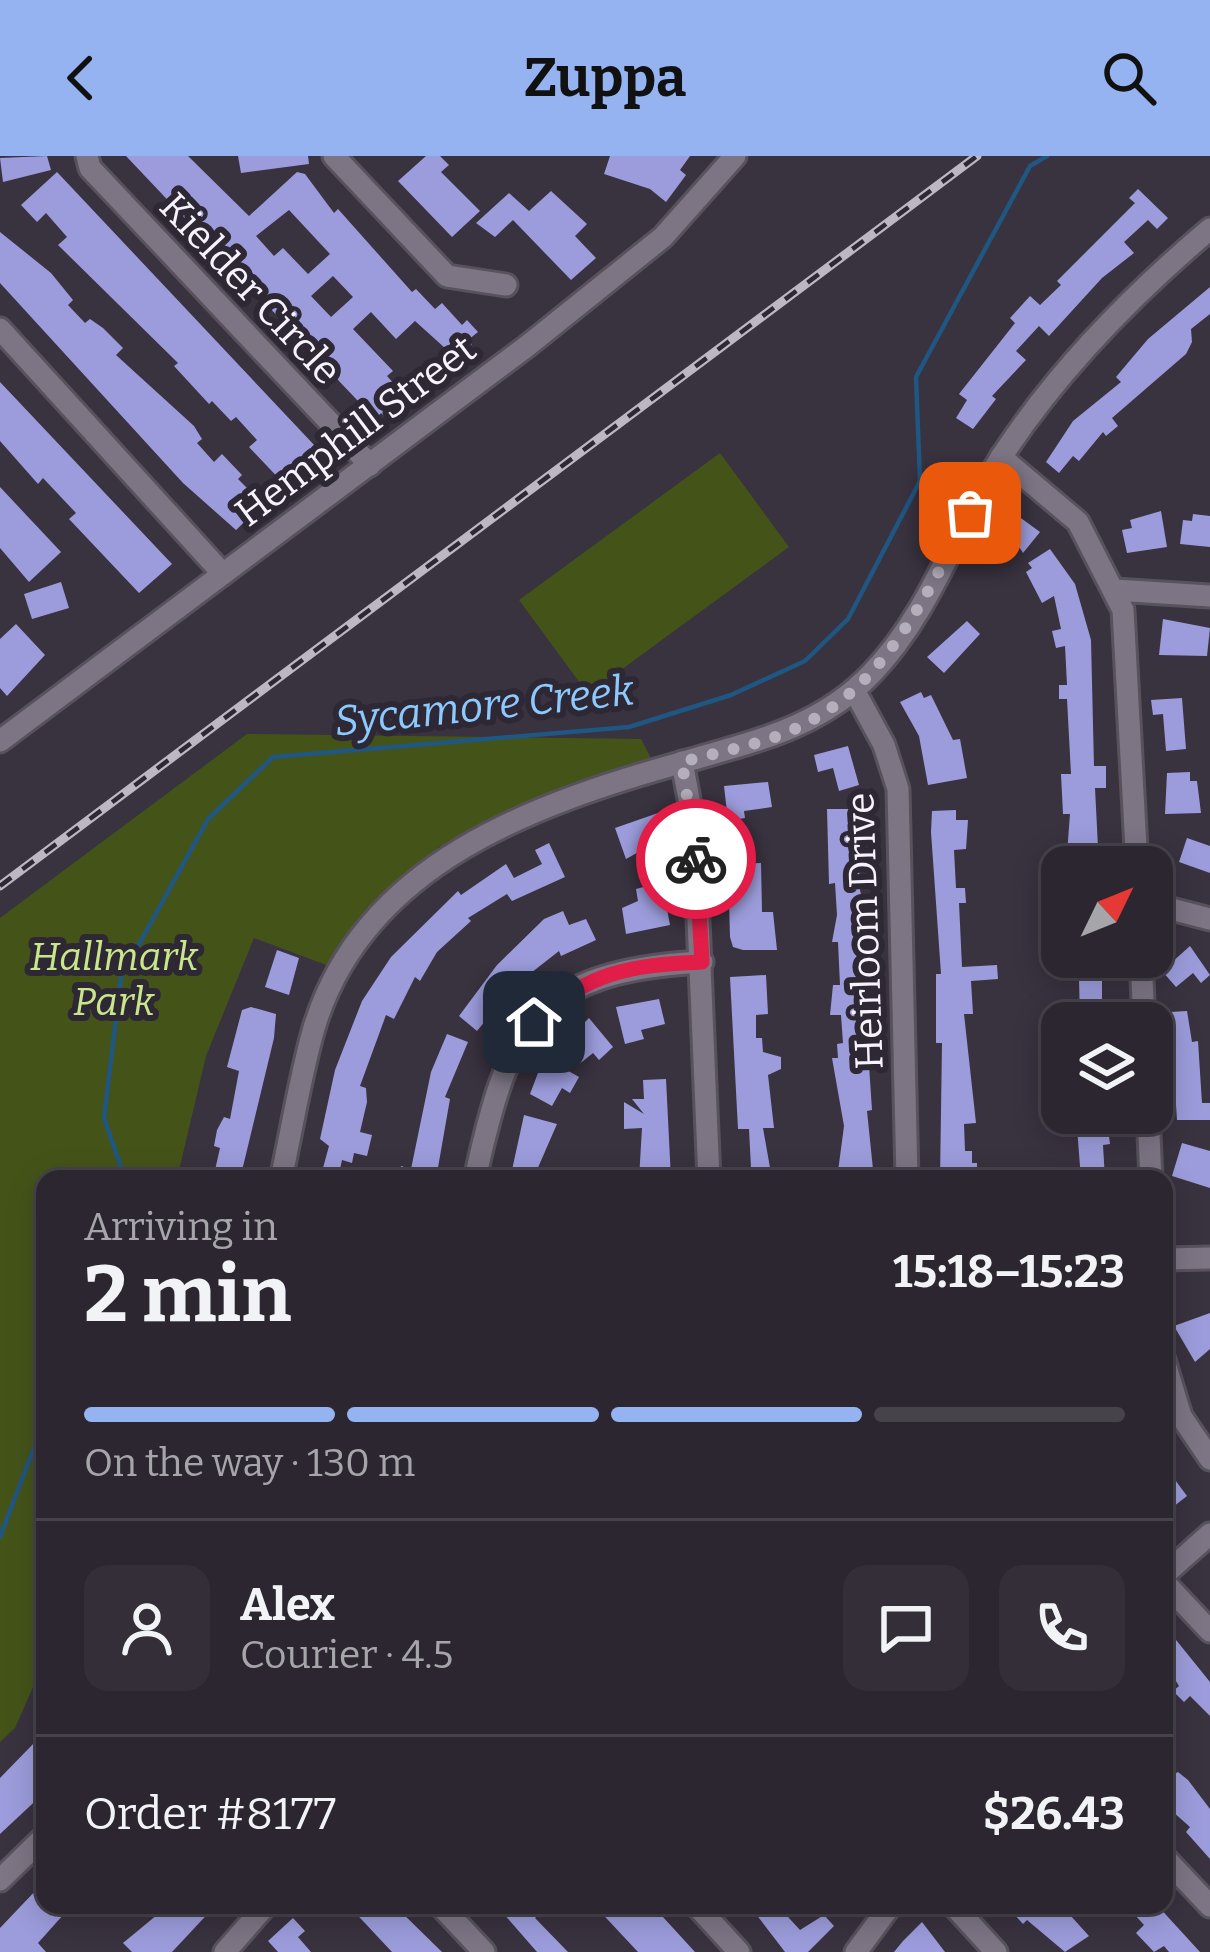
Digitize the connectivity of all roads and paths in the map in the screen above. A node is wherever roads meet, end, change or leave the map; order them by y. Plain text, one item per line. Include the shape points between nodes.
1 (87, 156) edge
2 (334, 156) edge
3 (735, 156) edge
4 (1210, 229) edge
5 (506, 285) dead end
6 (0, 329) edge
7 (1001, 457) junction
8 (370, 465) junction
9 (223, 574) junction
10 (1114, 590) junction
11 (1210, 596) edge
12 (854, 690) junction
13 (0, 741) edge
14 (682, 762) junction
15 (1136, 846) edge
16 (1173, 910) edge
17 (1210, 920) edge
18 (702, 962) junction
19 (1149, 1134) edge
20 (283, 1170) edge
21 (477, 1170) edge
22 (709, 1170) edge
23 (907, 1170) edge
24 (1151, 1170) edge
25 (1173, 1258) edge
26 (1210, 1258) edge
27 (1173, 1390) edge
28 (1210, 1459) edge
29 (1210, 1534) edge
30 (1173, 1569) edge
31 (1173, 1588) edge
32 (1210, 1631) edge
33 (36, 1845) edge
34 (1173, 1867) edge
35 (0, 1880) edge
36 (1210, 1906) edge
37 (258, 1914) edge
38 (448, 1914) edge
39 (704, 1914) edge
40 (884, 1914) edge
41 (961, 1914) edge
42 (226, 1952) edge
43 (484, 1952) edge
44 (740, 1952) edge
45 (856, 1952) edge
46 (996, 1952) edge

1 - 8 street, Kielder Circle via 182,269
2 - 5 street via 447,276
3 - 8 street, Hemphill Street via 663,237
4 - 7 street via 1062,373
6 - 9 street
7 - 10 street via 1078,522
7 - 12 street via 898,643
8 - 9 street, Hemphill Street
9 - 13 street, Hemphill Street
10 - 11 street
10 - 15 street via 1128,644
12 - 14 street via 790,731
12 - 23 street, Heirloom Drive via 898,789
14 - 18 street
14 - 20 street via 508,820 392,902 365,931 322,1008
16 - 17 street
18 - 21 street via 633,965 572,991 544,1013 504,1062
18 - 22 street
19 - 24 street
25 - 26 street
27 - 28 street
29 - 30 street
31 - 32 street
33 - 35 street
34 - 36 street
37 - 42 street
38 - 43 street
39 - 44 street
40 - 45 street
41 - 46 street

